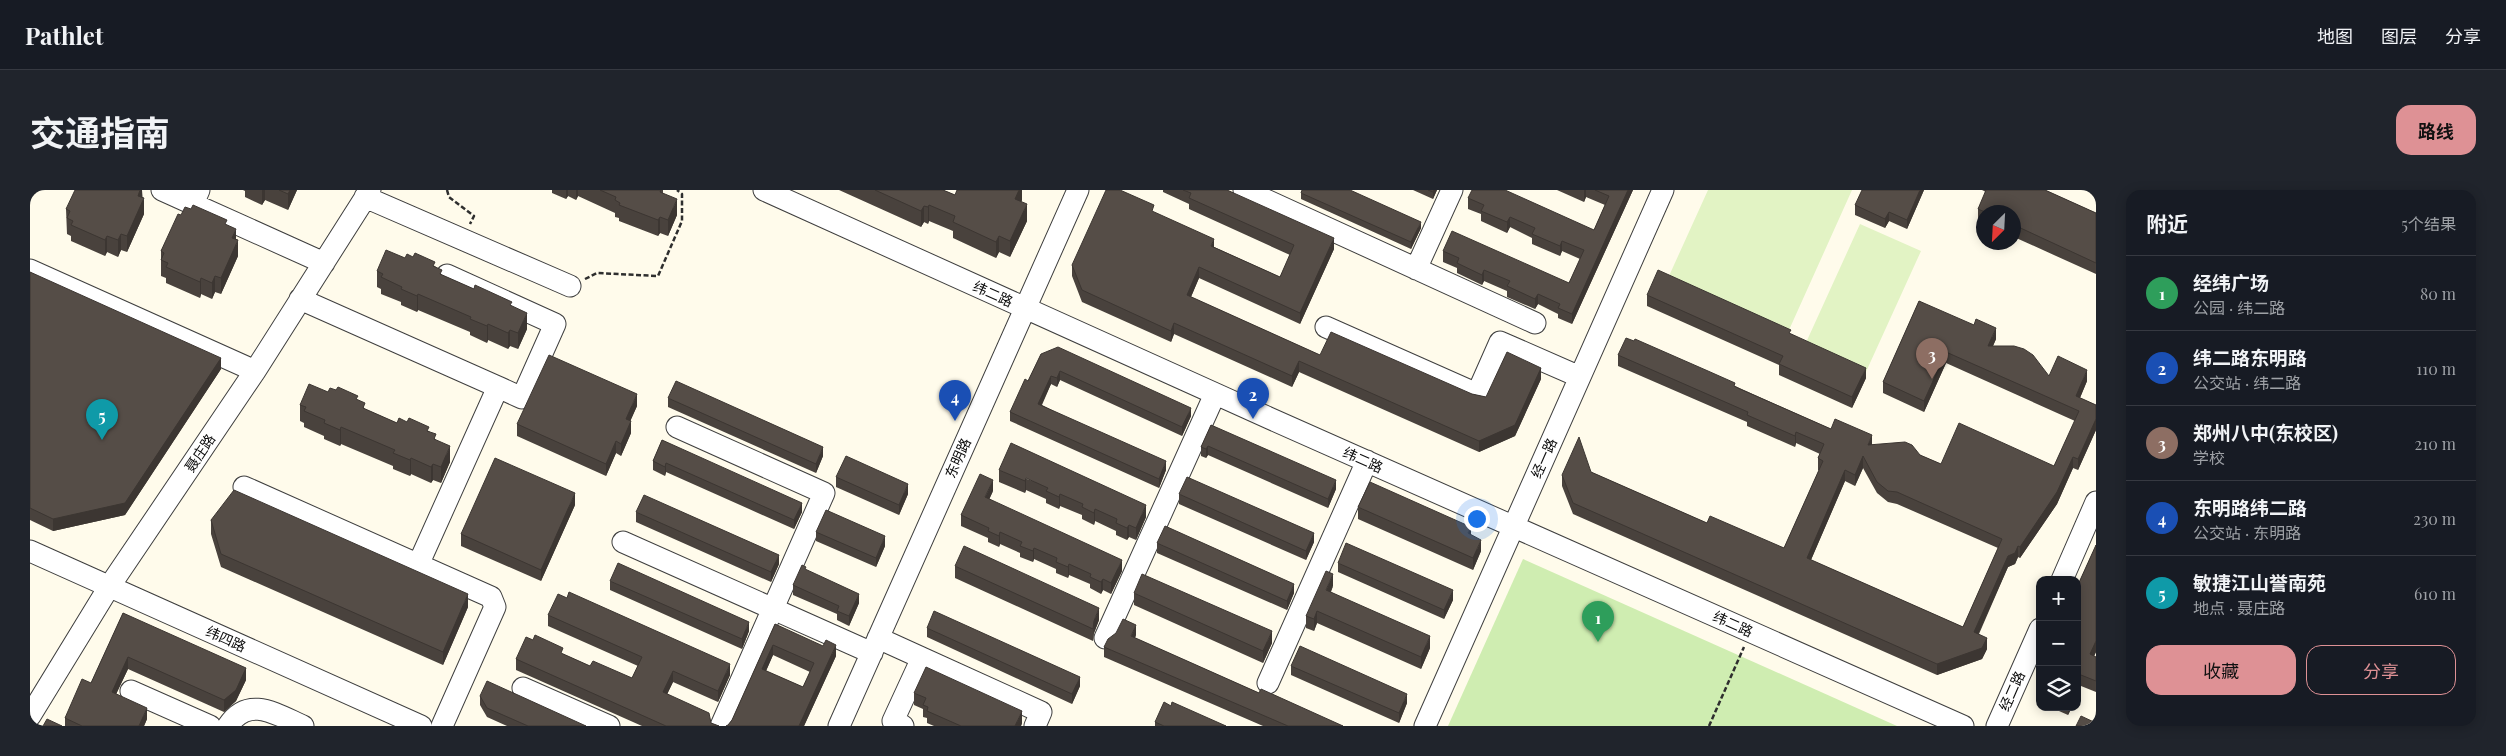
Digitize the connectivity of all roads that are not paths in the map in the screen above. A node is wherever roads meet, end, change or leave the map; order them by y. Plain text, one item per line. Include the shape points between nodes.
1 (162, 190) edge
2 (764, 190) edge
3 (1078, 190) edge
4 (1244, 190) edge
5 (1452, 190) edge
6 (1663, 190) edge
7 (367, 193) edge
8 (196, 197) edge
9 (800, 197) edge
10 (1285, 198) edge
11 (324, 263) junction
12 (1416, 269) junction
13 (30, 270) edge
14 (447, 275) edge
15 (570, 286) road end
16 (300, 300) junction
17 (1025, 308) junction
18 (1535, 323) dead end
19 (1326, 327) dead end
20 (255, 371) junction
21 (1580, 377) junction
22 (498, 387) junction
23 (1215, 394) junction
24 (677, 427) dead end
25 (1367, 461) junction
26 (244, 487) dead end
27 (2096, 502) edge
28 (1514, 527) junction
29 (623, 542) dead end
30 (30, 551) edge
31 (418, 565) junction
32 (2064, 576) edge
33 (109, 587) junction
34 (773, 609) junction
35 (1105, 638) dead end
36 (2036, 638) edge
37 (875, 646) junction
38 (922, 658) junction
39 (1268, 683) dead end
40 (523, 688) dead end
41 (131, 691) dead end
42 (30, 716) edge
43 (380, 718) edge
44 (210, 726) edge
45 (228, 726) edge
46 (303, 726) edge
47 (421, 726) edge
48 (442, 726) edge
49 (609, 726) edge
50 (721, 726) edge
51 (839, 726) edge
52 (903, 726) edge
53 (1035, 726) edge
54 (1425, 726) edge
55 (1963, 726) edge
56 (1997, 726) edge

1 - 8 street
2 - 9 street, 纬二路
3 - 17 street, 东明路
4 - 10 street
5 - 12 street
6 - 21 street, 经一路
7 - 11 street, 聂庄路
7 - 15 street
8 - 11 street
9 - 17 street, 纬二路
10 - 12 street
11 - 16 street, 聂庄路
12 - 18 street
13 - 20 street
14 - 22 street via 555,324 522,398
16 - 20 street, 聂庄路
16 - 22 street
17 - 23 street, 纬二路
17 - 37 street, 东明路
19 - 21 street via 1477,394 1500,342
20 - 33 street, 聂庄路
21 - 28 street, 经一路
22 - 31 street
23 - 25 street, 纬二路
23 - 35 street
24 - 34 street via 824,493
25 - 28 street, 纬二路
25 - 39 street
26 - 31 street
27 - 32 street
28 - 54 street, 经一路
28 - 55 street, 纬二路
29 - 34 street
30 - 33 street, 纬四路
31 - 48 street via 491,597 494,607
33 - 42 street, 聂庄路
33 - 43 street, 纬四路
34 - 37 street
34 - 50 street
36 - 56 street, 经二路
37 - 38 street
37 - 51 street, 东明路
38 - 52 street via 893,721
38 - 53 street via 1041,712
40 - 49 street
41 - 44 street
43 - 47 street, 纬四路
45 - 46 street via 236,714 252,709 268,710

